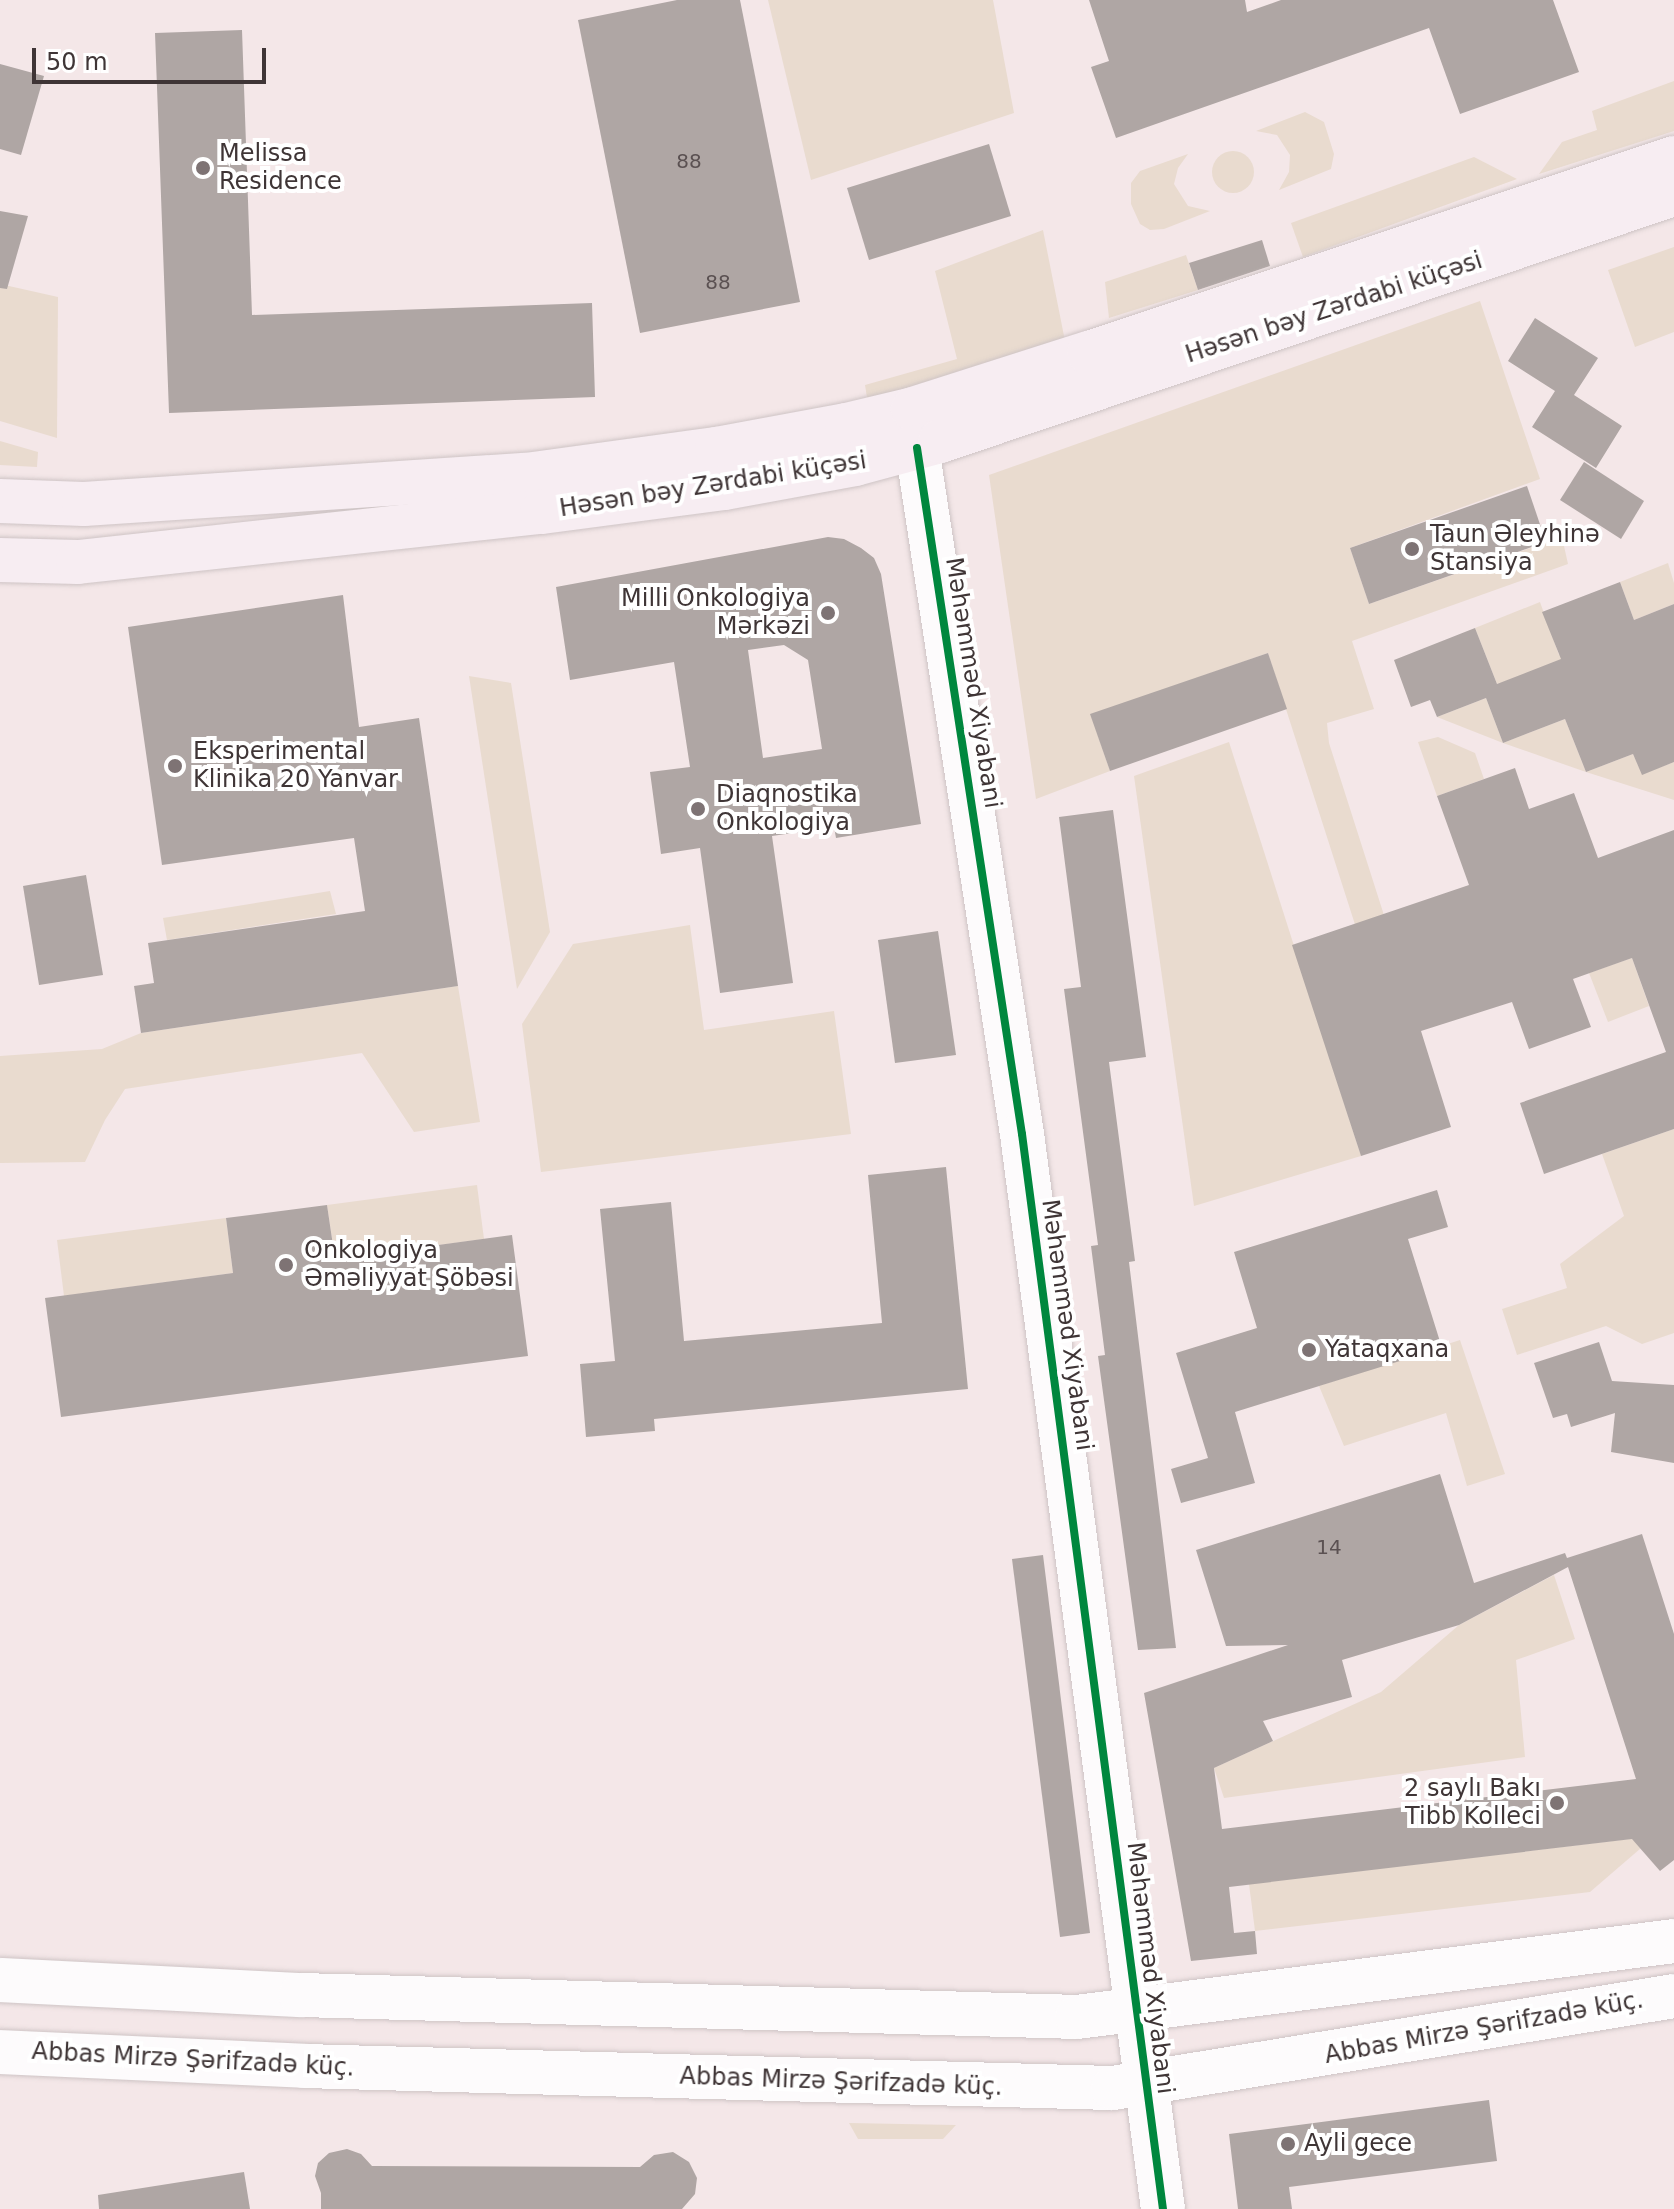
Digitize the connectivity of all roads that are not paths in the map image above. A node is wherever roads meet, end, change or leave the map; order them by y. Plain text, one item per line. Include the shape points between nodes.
1 (1674, 158) edge
2 (1674, 194) edge
3 (917, 448) junction
4 (0, 501) edge
5 (0, 560) edge
6 (1674, 1941) edge
7 (0, 1980) edge
8 (1674, 1996) edge
9 (1135, 2012) junction
10 (0, 2052) edge
11 (1144, 2085) junction
12 (1163, 2209) edge

1 - 4 main road, Həsən bəy Zərdabi küçəsi via 1089,353 847,425 526,475 84,504
2 - 3 main road, Həsən bəy Zərdabi küçəsi
3 - 5 main road, Həsən bəy Zərdabi küçəsi via 840,467 647,500 78,562
3 - 9 main road, Məhəmməd Xiyabani via 1022,1134
6 - 9 main road
7 - 9 main road via 301,1995 1077,2017
8 - 11 main road, Abbas Mirzə Şərifzadə küç.
9 - 11 main road, Məhəmməd Xiyabani
10 - 11 main road, Abbas Mirzə Şərifzadə küç. via 1027,2088
11 - 12 main road, Məhəmməd Xiyabani

